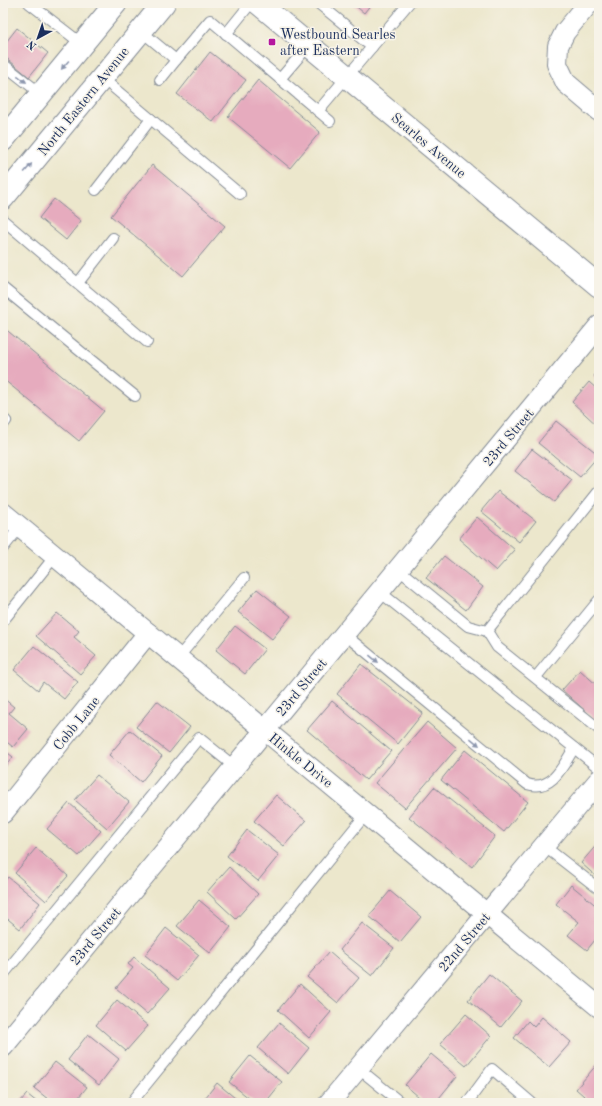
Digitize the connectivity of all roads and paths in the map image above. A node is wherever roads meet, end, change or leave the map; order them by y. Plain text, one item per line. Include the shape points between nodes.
1 (29, 3) edge
2 (116, 3) edge
3 (164, 3) edge
4 (251, 3) edge
5 (258, 3) edge
6 (318, 3) edge
7 (409, 3) edge
8 (589, 3) edge
9 (140, 31) junction
10 (226, 34) junction
11 (82, 44) junction
12 (309, 45) junction
13 (372, 47) junction
14 (176, 60) junction
15 (3, 64) edge
16 (347, 77) junction
17 (102, 78) junction
18 (280, 79) junction
19 (160, 80) dead end
20 (41, 94) junction
21 (318, 111) junction
22 (599, 111) edge
23 (151, 119) junction
24 (330, 121) dead end
25 (3, 140) edge
26 (96, 190) dead end
27 (240, 194) dead end
28 (3, 198) edge
29 (3, 220) edge
30 (113, 238) dead end
31 (78, 283) junction
32 (599, 286) edge
33 (3, 288) edge
34 (599, 326) edge
35 (147, 342) dead end
36 (135, 396) dead end
37 (3, 418) edge
38 (3, 425) edge
39 (599, 491) edge
40 (3, 513) edge
41 (20, 527) junction
42 (3, 548) edge
43 (55, 556) junction
44 (398, 569) junction
45 (244, 578) dead end
46 (380, 592) junction
47 (599, 600) edge
48 (3, 621) edge
49 (487, 631) junction
50 (148, 633) junction
51 (344, 634) junction
52 (178, 658) junction
53 (536, 678) junction
54 (599, 729) edge
55 (265, 731) junction
56 (574, 748) junction
57 (235, 767) junction
58 (599, 768) edge
59 (599, 780) edge
60 (3, 813) edge
61 (366, 814) junction
62 (544, 846) junction
63 (599, 889) edge
64 (487, 914) junction
65 (3, 975) edge
66 (599, 1007) edge
67 (3, 1047) edge
68 (358, 1068) junction
69 (131, 1103) edge
70 (328, 1103) edge
71 (401, 1103) edge
72 (467, 1103) edge
73 (532, 1103) edge

1 - 11 lane
2 - 11 street
3 - 9 street, North Eastern Avenue
4 - 10 lane
5 - 12 street, Searles Avenue
6 - 13 lane
7 - 13 lane
8 - 22 street via 565,32 558,46 557,64 566,83
9 - 14 lane
9 - 17 street, North Eastern Avenue
10 - 14 lane via 210,20
10 - 18 lane
11 -> 20 street
12 - 16 street, Searles Avenue
12 - 18 lane
13 - 16 lane
14 - 19 lane
15 -> 20 lane
16 - 21 lane
16 - 32 street, Searles Avenue
17 - 23 lane
28 -> 17 street, North Eastern Avenue
18 - 21 lane
20 - 25 street
21 - 24 lane
23 - 26 lane
23 - 27 lane
29 - 31 lane
30 - 31 lane
31 - 35 lane
33 - 36 lane
34 - 44 street, 23rd Street
37 - 38 lane via 6,421
39 - 49 lane
40 - 41 street, Hinkle Drive
41 - 42 lane
41 - 43 street, Hinkle Drive
43 - 48 lane
43 - 50 street, Hinkle Drive
44 - 46 street, 23rd Street
44 - 49 lane via 468,626
45 - 52 lane
46 - 51 street, 23rd Street
46 - 56 lane
47 - 53 lane
49 - 53 lane via 497,648
50 - 52 street, Hinkle Drive
50 - 60 street, Cobb Lane
51 - 55 street, 23rd Street
51 -> 56 lane via 527,784 534,787 544,785 554,778
52 - 55 street, Hinkle Drive
53 - 54 lane
55 - 57 street, 23rd Street
55 - 61 street, Hinkle Drive
56 - 58 lane
57 - 65 lane via 199,738
57 - 67 street, 23rd Street
59 - 62 street, 22nd Street
61 - 64 street, Hinkle Drive
61 - 69 lane
62 - 63 lane
62 - 64 street, 22nd Street
64 - 66 street, Hinkle Drive
64 - 68 street, 22nd Street
68 - 70 street, 22nd Street
68 - 71 lane
72 - 73 lane via 492,1069

